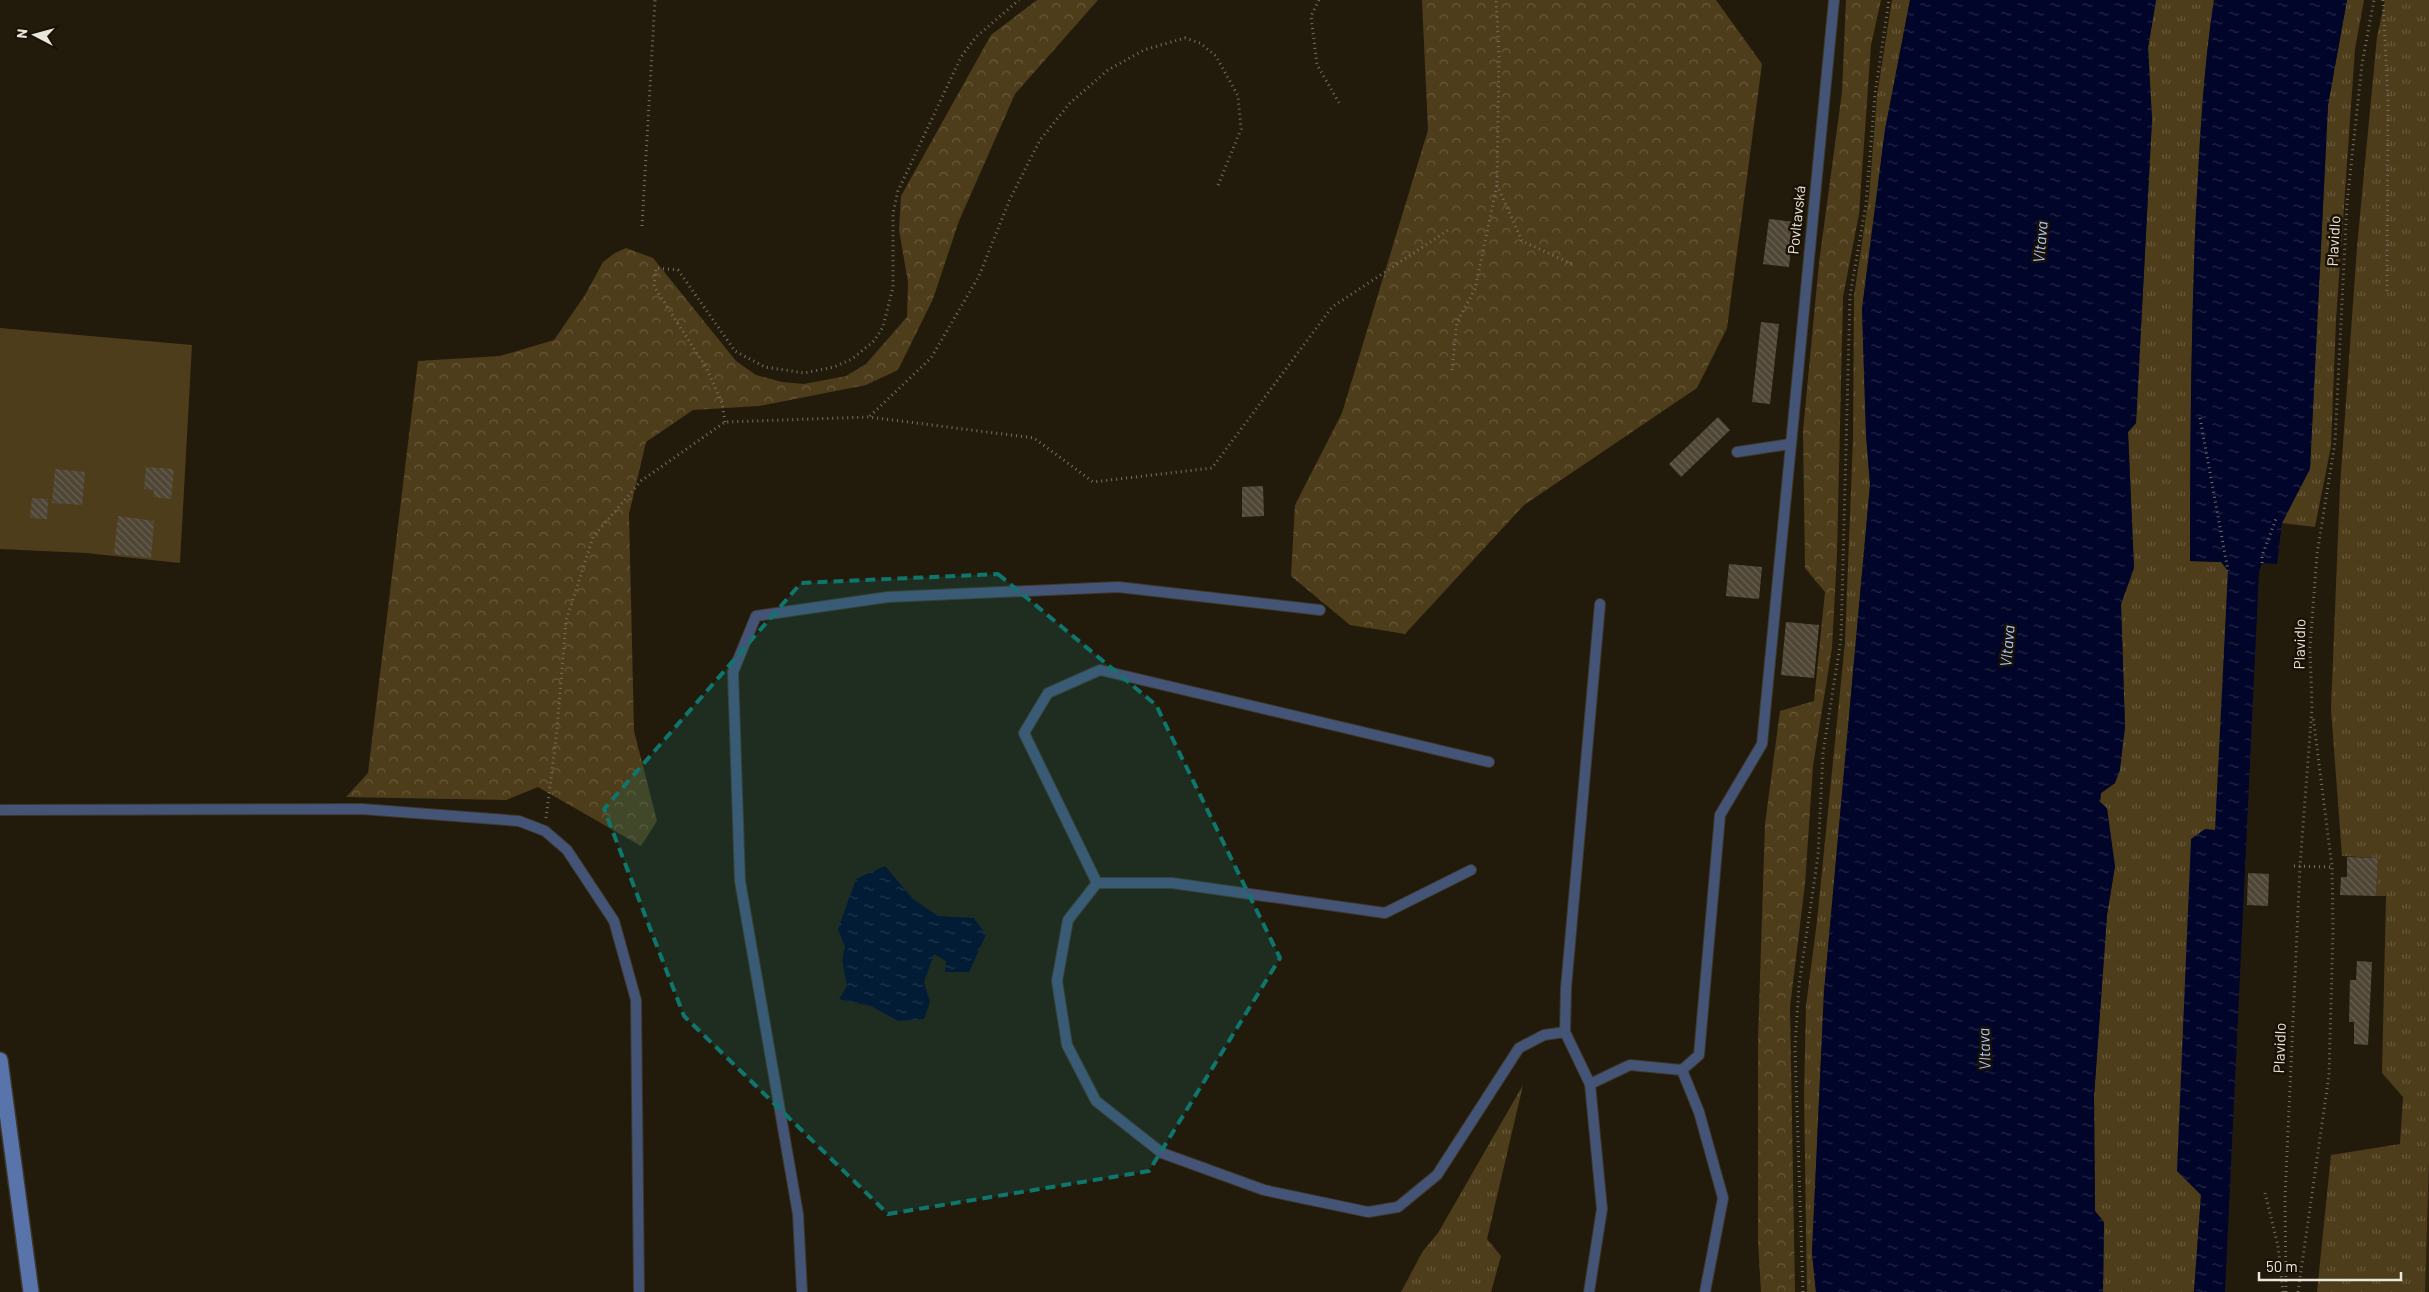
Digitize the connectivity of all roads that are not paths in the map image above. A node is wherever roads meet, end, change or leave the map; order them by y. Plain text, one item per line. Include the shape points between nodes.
1 (1834, 0) edge
2 (1790, 444) junction
3 (1737, 452) dead end
4 (1600, 604) dead end
5 (1320, 610) dead end
6 (1489, 762) dead end
7 (0, 810) edge
8 (1471, 870) dead end
9 (1097, 883) junction
10 (1565, 1032) junction
11 (0, 1060) edge
12 (1682, 1070) junction
13 (1590, 1084) junction
14 (31, 1292) edge
15 (639, 1292) edge
16 (802, 1292) edge
17 (1589, 1292) edge
18 (1706, 1292) edge

1 - 2 lane, Povltavská
2 - 3 lane
2 - 12 lane, Povltavská via 1762,744 1720,815 1699,1055
4 - 10 lane
5 - 16 lane via 1118,587 888,597 756,616 733,672 740,882 798,1214
6 - 9 lane via 1100,670 1048,693 1024,734
7 - 15 lane via 362,809 520,821 545,831 567,850 614,921 636,1000
8 - 9 lane via 1385,913 1172,883
9 - 10 lane via 1068,920 1057,981 1067,1044 1096,1101 1162,1153 1264,1190 1368,1212 1398,1207 1437,1175 1519,1048 1544,1036
10 - 13 lane
11 - 14 street
12 - 13 lane via 1630,1065
12 - 18 lane via 1699,1112 1723,1198
13 - 17 lane via 1602,1208

